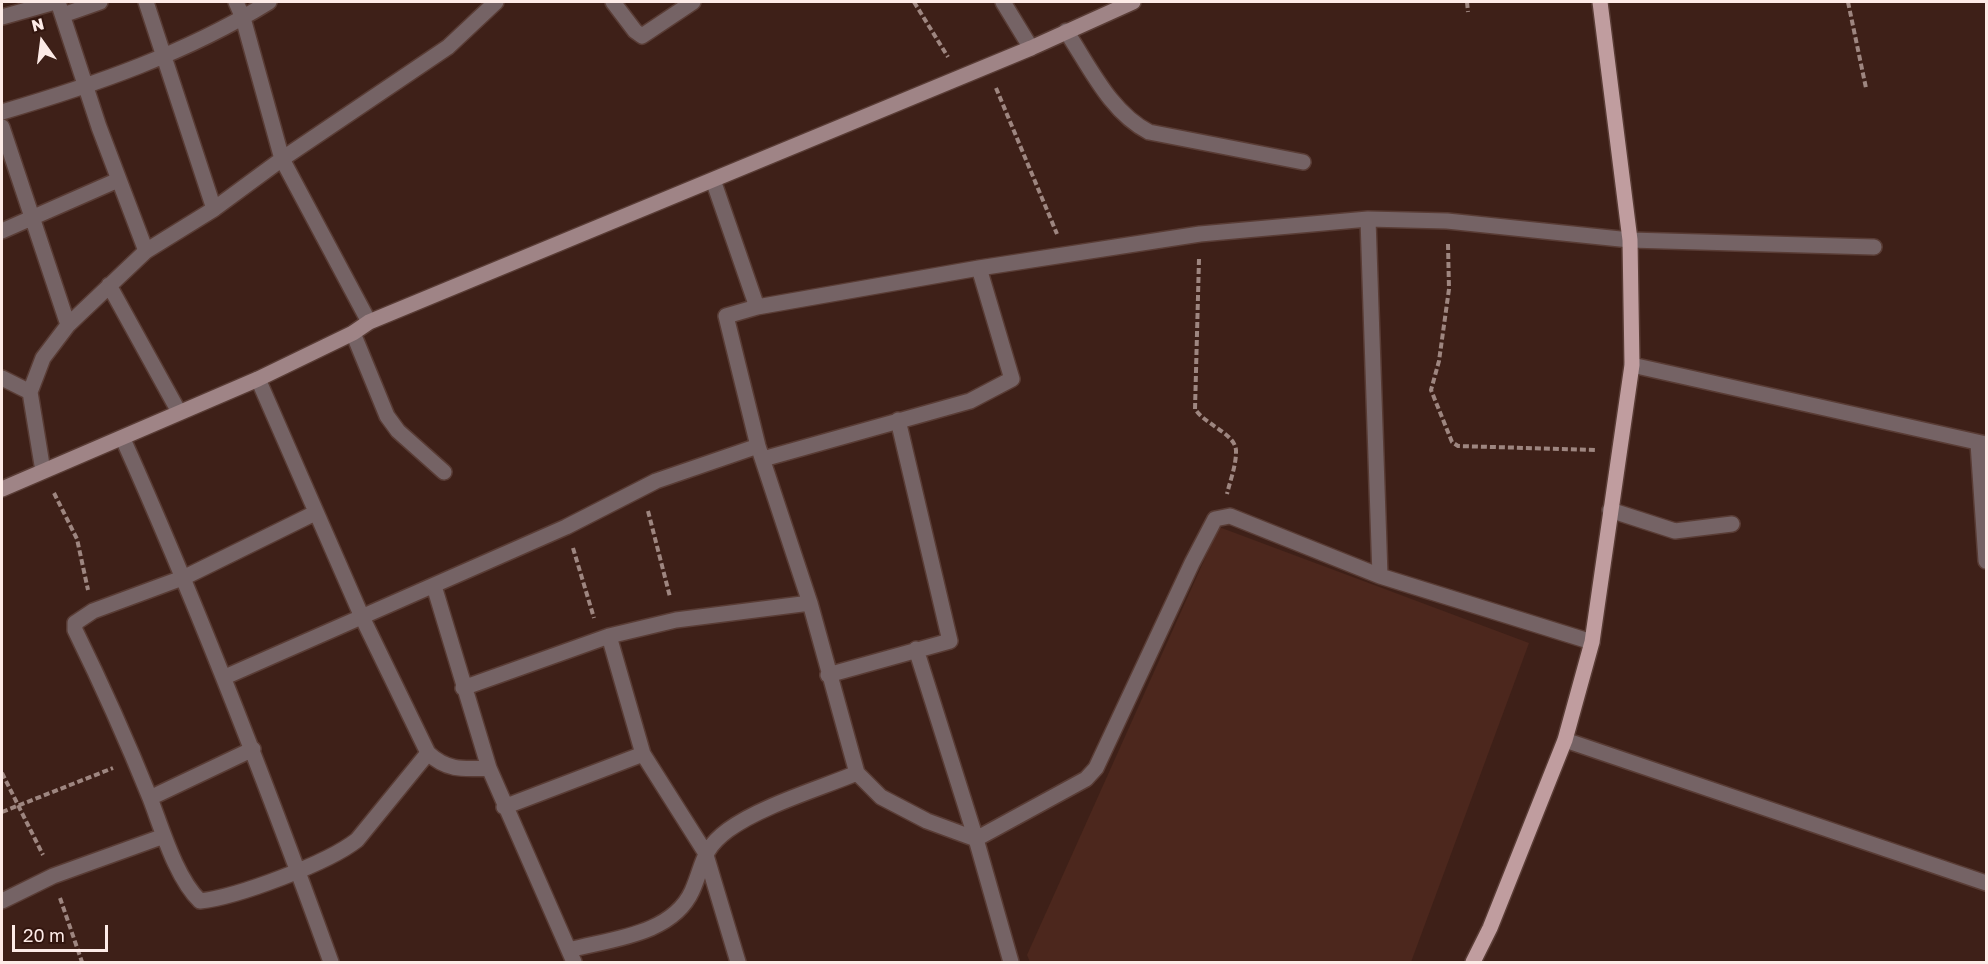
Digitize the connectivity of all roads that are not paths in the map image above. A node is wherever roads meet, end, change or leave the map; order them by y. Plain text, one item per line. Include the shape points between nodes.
1 (100, 2) edge
2 (146, 2) edge
3 (236, 2) edge
4 (269, 2) edge
5 (496, 2) edge
6 (614, 2) edge
7 (693, 2) edge
8 (1003, 2) edge
9 (1133, 2) edge
10 (1600, 2) edge
11 (59, 6) edge
12 (2, 17) edge
13 (243, 18) junction
14 (1066, 31) junction
15 (1031, 48) junction
16 (165, 55) junction
17 (86, 88) junction
18 (2, 112) edge
19 (2, 127) edge
20 (282, 159) junction
21 (1303, 162) dead end
22 (118, 180) junction
23 (713, 180) junction
24 (214, 209) junction
25 (34, 219) junction
26 (1368, 219) junction
27 (2, 231) edge
28 (1630, 240) junction
29 (1874, 247) dead end
30 (146, 251) junction
31 (979, 267) junction
32 (109, 285) junction
33 (757, 308) junction
34 (369, 322) junction
35 (69, 325) junction
36 (353, 333) junction
37 (1632, 365) junction
38 (2, 378) edge
39 (258, 379) junction
40 (30, 392) junction
41 (179, 412) junction
42 (898, 420) junction
43 (123, 439) junction
44 (1982, 443) edge
45 (761, 453) junction
46 (43, 471) junction
47 (444, 472) dead end
48 (2, 489) edge
49 (1610, 510) junction
50 (315, 513) junction
51 (1732, 524) dead end
52 (1986, 561) edge
53 (1380, 576) junction
54 (185, 577) junction
55 (434, 586) junction
56 (810, 603) junction
57 (362, 617) junction
58 (609, 636) junction
59 (1592, 642) junction
60 (916, 649) junction
61 (828, 675) junction
62 (225, 677) junction
63 (463, 688) junction
64 (1565, 740) junction
65 (253, 749) junction
66 (428, 753) junction
67 (643, 754) junction
68 (489, 768) junction
69 (856, 773) junction
70 (150, 798) junction
71 (504, 807) junction
72 (164, 836) junction
73 (976, 839) junction
74 (705, 852) junction
75 (298, 870) junction
76 (1986, 883) edge
77 (2, 901) edge
78 (572, 956) edge
79 (331, 963) edge
80 (738, 963) edge
81 (1011, 963) edge
82 (1473, 963) edge

1 - 11 street
2 - 16 street
3 - 13 street
4 - 13 street
5 - 20 street via 448,47
6 - 7 street via 642,36
8 - 15 street
9 - 14 street
10 - 28 main road
11 - 12 street
11 - 17 street
13 - 16 street
13 - 20 street
14 - 15 street
14 - 21 street via 1119,111 1132,123 1149,132
15 - 23 street
16 - 17 street
16 - 24 street
17 - 18 street
17 - 22 street
19 - 25 street
20 - 24 street
20 - 34 street
22 - 25 street
22 - 30 street
23 - 33 street
23 - 34 street
24 - 30 street
25 - 27 street
25 - 35 street
26 - 28 street via 1447,221
26 - 31 street via 1200,234
26 - 53 street
28 - 29 street
28 - 37 main road
30 - 32 street
31 - 33 street
31 - 42 street via 1012,379 970,401
32 - 35 street
32 - 41 street
33 - 45 street via 726,316
34 - 36 street
35 - 40 street via 43,358
36 - 39 street
36 - 47 street via 387,416
37 - 44 street
37 - 49 main road
38 - 40 street
39 - 41 street
39 - 50 street
40 - 46 street
41 - 43 street
42 - 45 street
42 - 60 street via 950,641
43 - 46 street
43 - 54 street
44 - 52 street
45 - 55 street via 712,459
45 - 56 street
46 - 48 street
49 - 51 street via 1676,531
49 - 59 main road
50 - 54 street
50 - 57 street
53 - 59 street
53 - 73 street via 1230,516 1215,519 1096,768 1066,791
54 - 62 street
54 - 70 street via 93,611 77,620 75,630
55 - 57 street
55 - 63 street
56 - 58 street via 676,620
56 - 61 street
57 - 62 street
57 - 66 street
58 - 63 street
58 - 67 street
59 - 64 main road
60 - 61 street
60 - 73 street
61 - 69 street
62 - 65 street
63 - 68 street
64 - 76 street
64 - 82 main road
65 - 70 street
65 - 75 street
66 - 68 street via 454,770
66 - 75 street via 357,840
67 - 71 street
67 - 74 street
68 - 71 street
69 - 73 street via 881,797 927,821
69 - 74 street via 746,819
70 - 72 street
71 - 78 street
72 - 75 street via 192,893 200,901 216,900
72 - 77 street via 53,876
73 - 81 street
74 - 78 street via 691,892 679,912 659,925
74 - 80 street
75 - 79 street

